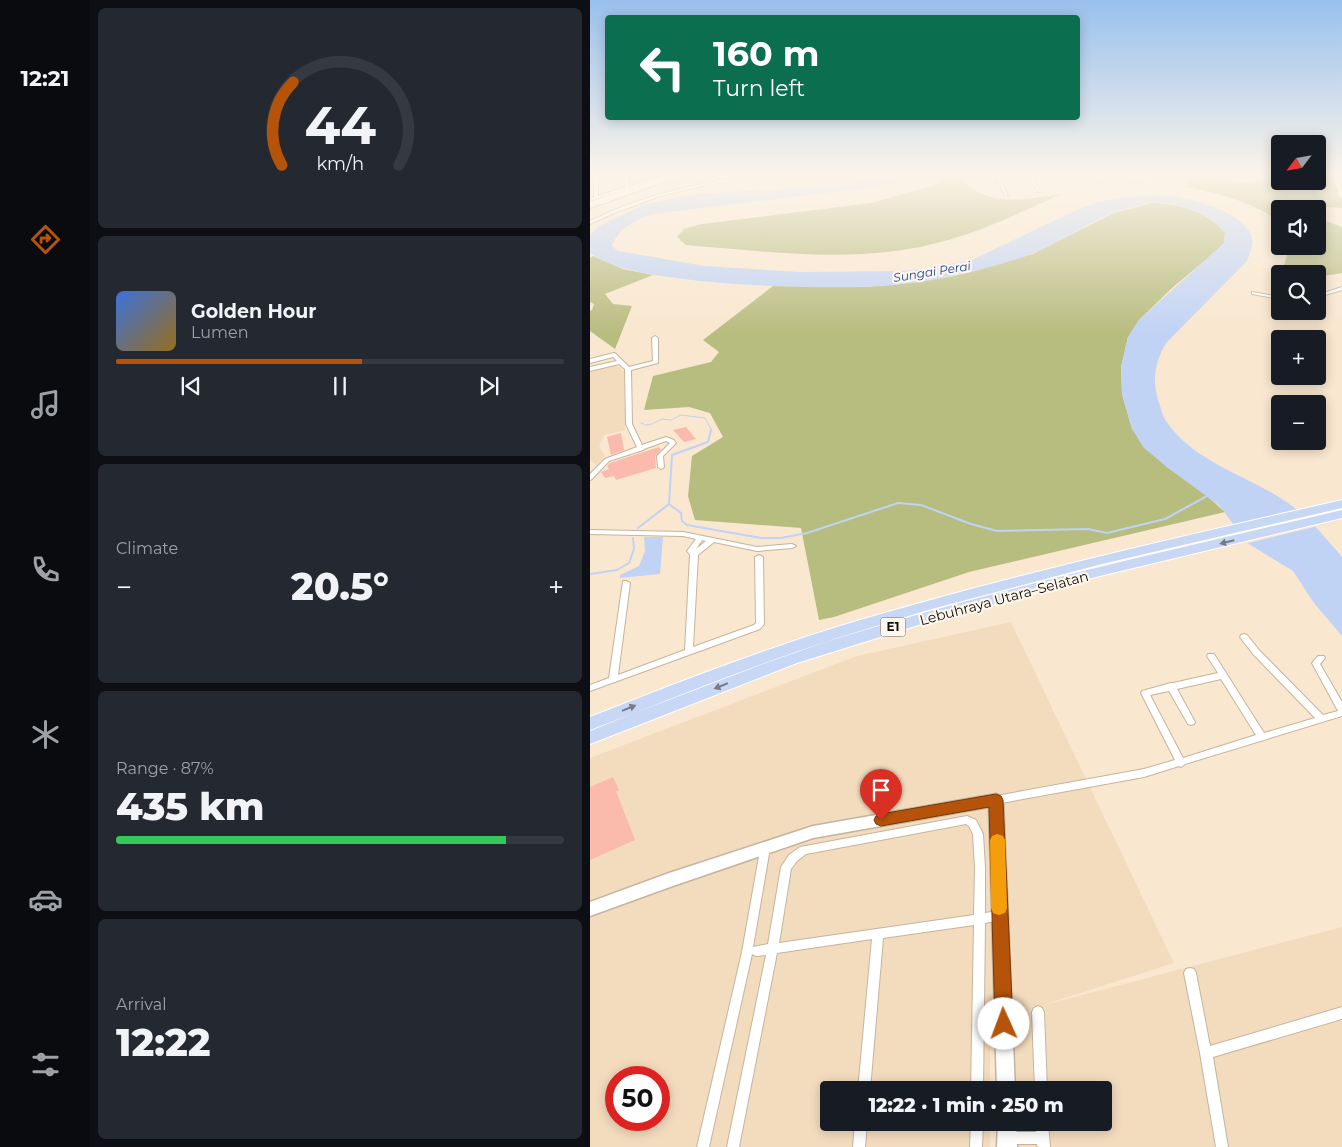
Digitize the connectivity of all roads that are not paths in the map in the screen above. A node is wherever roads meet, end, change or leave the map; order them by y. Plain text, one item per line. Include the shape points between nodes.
1 (1342, 288) edge
2 (1254, 293) dead end
3 (1326, 293) edge
4 (1271, 296) edge
5 (655, 338) dead end
6 (621, 350) dead end
7 (618, 360) junction
8 (590, 361) edge
9 (590, 365) edge
10 (590, 369) edge
11 (628, 369) junction
12 (641, 449) junction
13 (661, 467) dead end
14 (590, 478) edge
15 (1342, 504) edge
16 (1342, 514) edge
17 (590, 532) edge
18 (700, 538) junction
19 (711, 541) junction
20 (1202, 543) junction
21 (792, 546) dead end
22 (694, 554) junction
23 (759, 557) dead end
24 (626, 584) dead end
25 (1244, 637) dead end
26 (689, 652) junction
27 (1211, 656) dead end
28 (1321, 658) dead end
29 (1224, 676) junction
30 (613, 679) junction
31 (1171, 686) junction
32 (590, 688) edge
33 (1342, 711) edge
34 (1322, 720) junction
35 (1191, 722) dead end
36 (590, 724) edge
37 (1262, 737) junction
38 (590, 738) edge
39 (1181, 763) junction
40 (996, 800) junction
41 (765, 848) junction
42 (590, 909) edge
43 (999, 916) junction
44 (980, 918) junction
45 (878, 933) junction
46 (774, 948) junction
47 (756, 951) dead end
48 (1190, 973) dead end
49 (1038, 1012) dead end
50 (1342, 1014) edge
51 (1206, 1053) junction
52 (865, 1081) edge
53 (977, 1081) edge
54 (1006, 1081) edge
55 (1041, 1081) edge
56 (860, 1131) edge
57 (977, 1131) edge
58 (1007, 1136) edge
59 (1043, 1142) edge
60 (703, 1147) edge
61 (733, 1147) edge
62 (859, 1147) edge
63 (976, 1147) edge
64 (1222, 1147) edge

1 - 3 street
2 - 4 street
5 - 11 street via 656,362
6 - 7 street
7 - 8 street via 613,355
7 - 9 street
7 - 10 street
7 - 11 street
11 - 12 street via 629,424
12 - 13 street via 663,439 672,441 660,456
12 - 14 street via 607,460
15 - 20 highway, Lebuhraya Utara–Selatan / E1
16 -> 20 highway, Lebuhraya Utara–Selatan / E1
17 - 18 street via 683,534
18 - 19 street
18 - 22 street via 691,551
19 - 21 street via 757,549
19 - 22 street
36 -> 20 highway, Lebuhraya Utara–Selatan / E1 via 864,624 1011,583
20 -> 38 highway, Lebuhraya Utara–Selatan / E1 via 858,637 749,675
22 - 26 street
23 - 26 street via 760,624
24 - 30 street
25 - 34 street
26 - 30 street
27 - 29 street
28 - 33 street via 1316,663
29 - 31 street
29 - 37 street
30 - 32 street
31 - 35 street
31 - 39 street via 1145,693
33 - 34 street
34 - 37 street
37 - 39 street
39 - 40 street
40 - 41 main road via 813,832
40 - 43 main road
41 - 42 main road
41 - 60 street via 748,952
43 - 44 street
43 - 54 main road
44 - 45 street
44 - 46 street via 978,834 973,823 967,820 804,850 786,867
44 - 53 street
45 - 46 street
45 - 52 street
46 - 47 street
46 - 61 street
48 - 51 street
49 - 55 street
50 - 51 street
51 - 64 street
56 - 62 street
57 - 63 street
58 - 59 street

